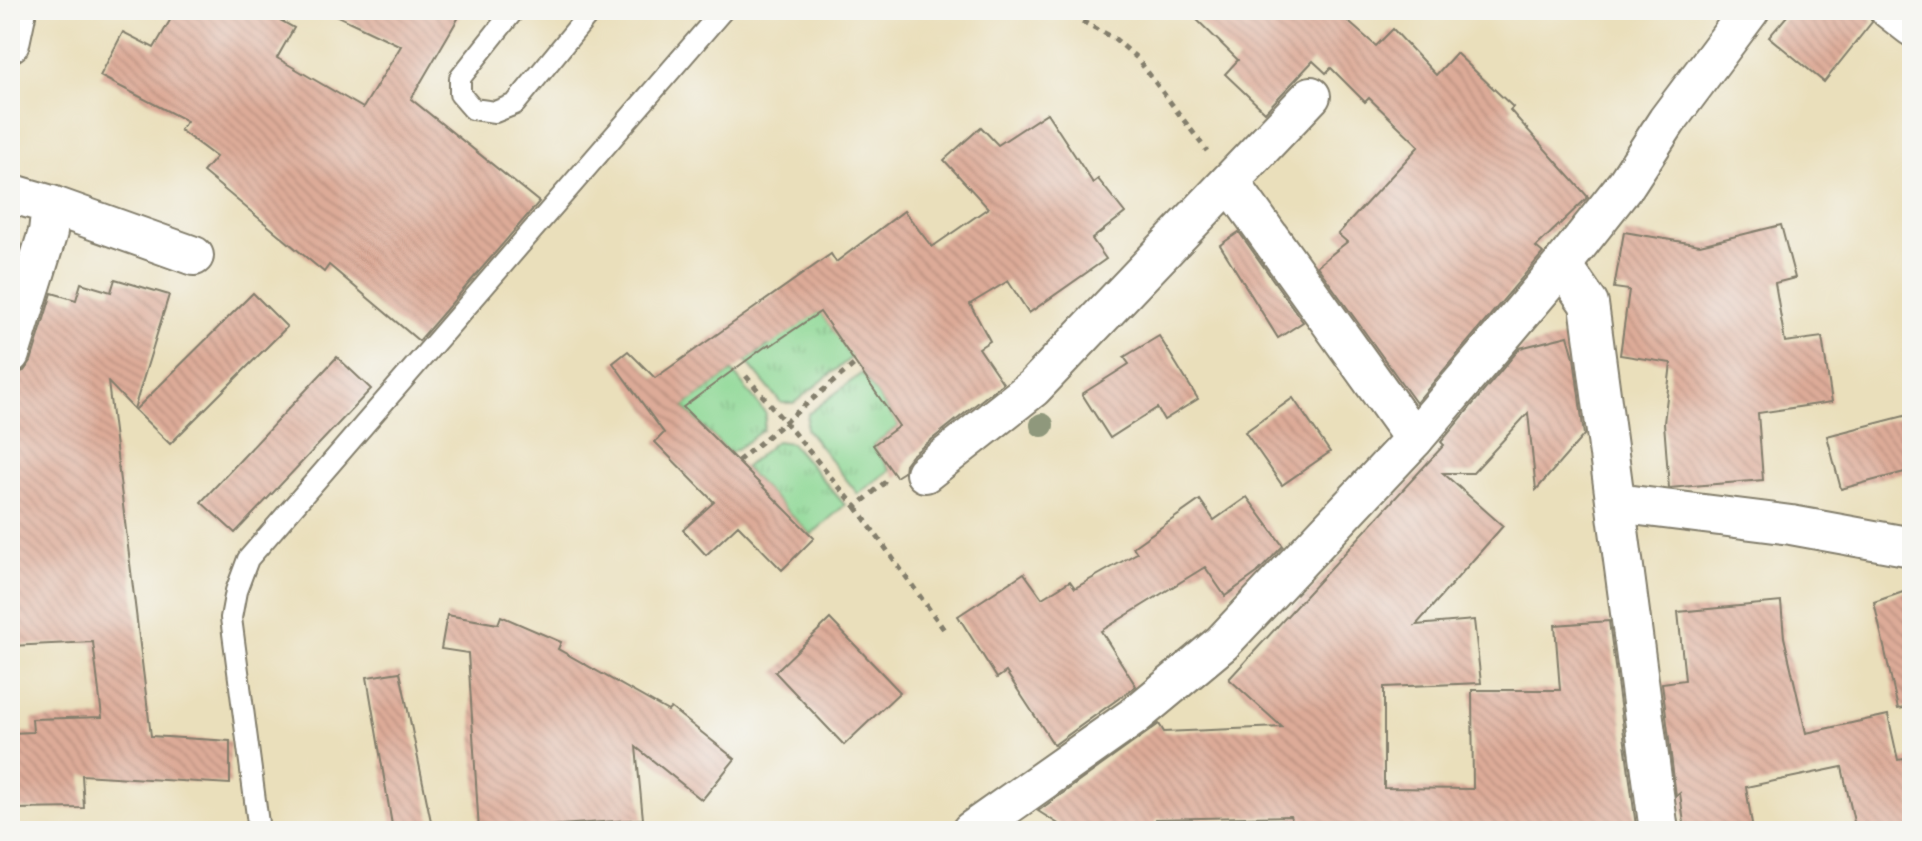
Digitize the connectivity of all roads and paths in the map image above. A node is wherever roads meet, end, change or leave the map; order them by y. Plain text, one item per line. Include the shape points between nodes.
1 (17, 10) edge
2 (514, 10) edge
3 (592, 10) edge
4 (723, 10) edge
5 (1061, 10) edge
6 (1750, 10) edge
7 (1890, 10) edge
8 (1912, 27) edge
9 (10, 43) edge
10 (1311, 96) dead end
11 (1230, 182) junction
12 (10, 193) edge
13 (51, 205) junction
14 (194, 256) dead end
15 (1562, 265) junction
16 (10, 354) edge
17 (856, 363) dead end
18 (746, 376) dead end
19 (785, 423) junction
20 (1414, 439) junction
21 (738, 461) dead end
22 (925, 473) joint
23 (1616, 503) junction
24 (856, 507) junction
25 (1912, 547) edge
26 (945, 631) dead end
27 (259, 831) edge
28 (971, 831) edge
29 (1659, 831) edge

1 - 9 street
2 - 3 lane via 460,78 460,94 473,109 495,112 515,104
4 - 27 lane via 248,559 231,618
5 - 11 path via 1114,38 1137,58
6 - 15 street
7 - 8 street
10 - 11 street
11 - 20 street
11 - 22 street via 1033,388
12 - 13 street
13 - 14 street
13 - 16 street via 48,232
15 - 20 street
15 - 23 street via 1589,304
17 - 19 path
18 - 19 path
19 - 21 path
19 - 24 path
20 - 28 street via 1222,643 1133,717
22 - 24 path via 901,487 884,483
23 - 25 street
23 - 29 street
24 - 26 path

